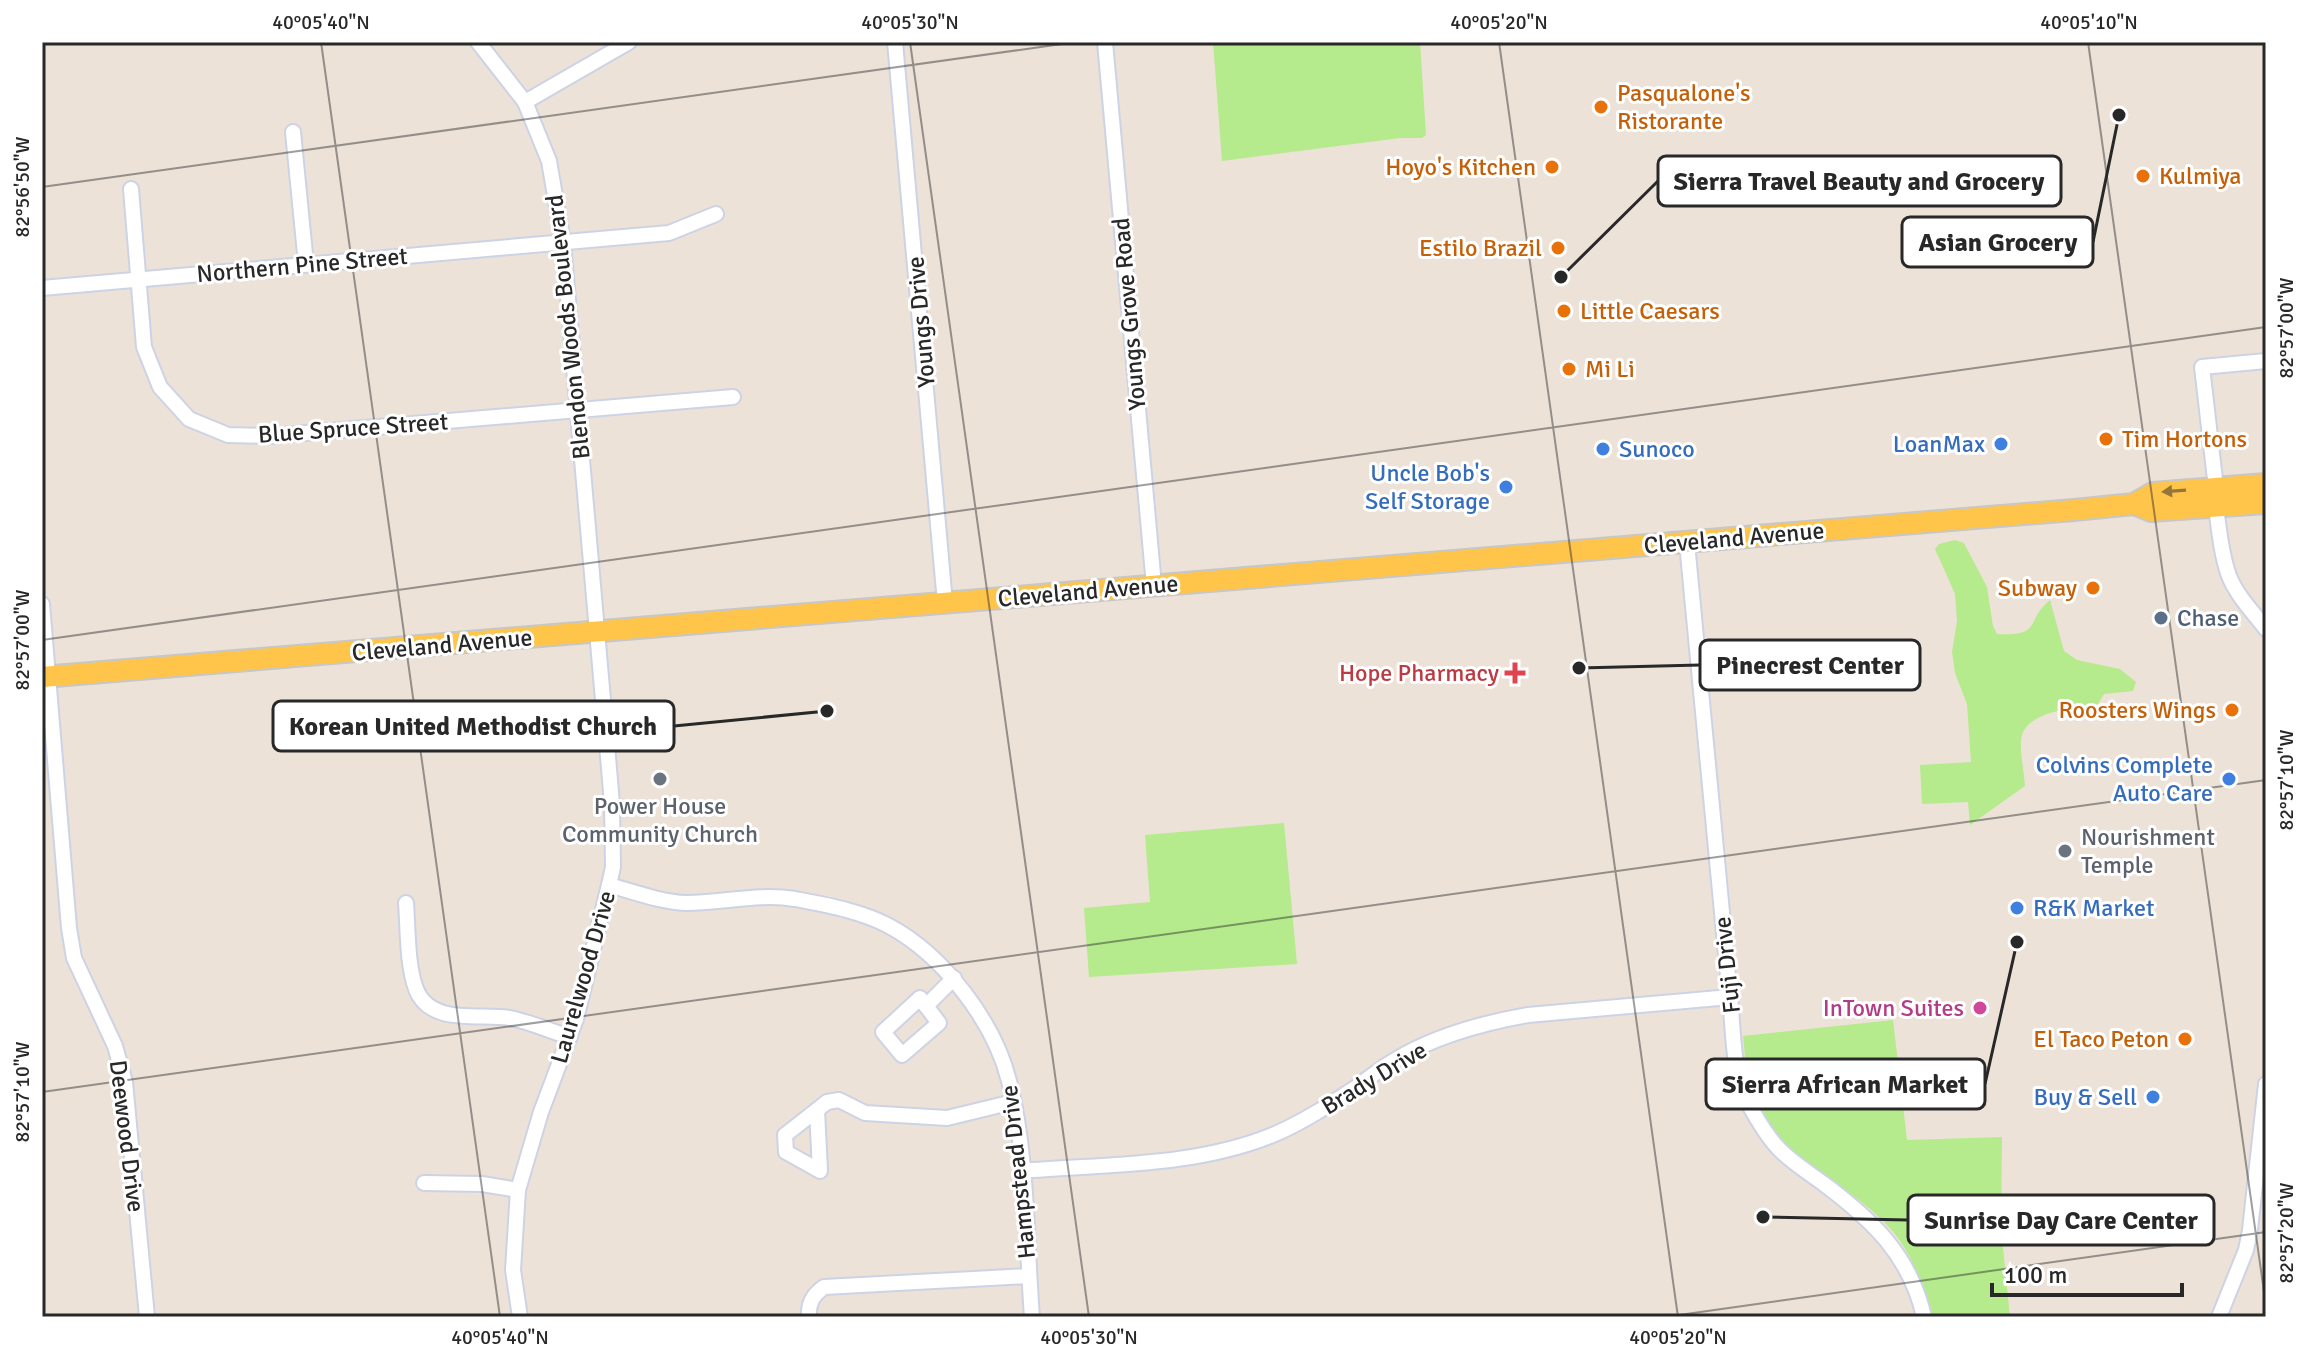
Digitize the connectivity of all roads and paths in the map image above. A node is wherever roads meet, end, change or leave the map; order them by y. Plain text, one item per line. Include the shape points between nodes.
1 (478, 42) edge
2 (629, 42) edge
3 (895, 42) edge
4 (1105, 42) edge
5 (525, 102) junction
6 (293, 132) dead end
7 (131, 189) dead end
8 (716, 214) dead end
9 (563, 242) junction
10 (306, 264) junction
11 (138, 280) junction
12 (42, 288) edge
13 (2266, 361) edge
14 (733, 397) dead end
15 (578, 409) junction
16 (2266, 484) edge
17 (2216, 497) junction
18 (2266, 503) edge
19 (1687, 543) junction
20 (1154, 586) junction
21 (945, 603) junction
22 (42, 604) edge
23 (2266, 629) edge
24 (596, 632) junction
25 (46, 677) edge
26 (609, 885) junction
27 (406, 903) dead end
28 (954, 978) junction
29 (1730, 997) junction
30 (926, 1006) dead end
31 (570, 1037) junction
32 (2266, 1084) edge
33 (1013, 1102) junction
34 (817, 1110) dead end
35 (1022, 1171) junction
36 (424, 1183) dead end
37 (518, 1190) junction
38 (1029, 1276) junction
39 (147, 1317) edge
40 (520, 1317) edge
41 (809, 1317) edge
42 (1032, 1317) edge
43 (1924, 1317) edge
44 (2219, 1317) edge

1 - 5 street, Blendon Woods Boulevard
2 - 5 street
3 - 21 street, Youngs Drive
4 - 20 street, Youngs Grove Road
5 - 9 street, Blendon Woods Boulevard via 549,161
6 - 10 street
7 - 11 street, Blue Spruce Street
8 - 9 street, Northern Pine Street via 669,233
9 - 10 street, Northern Pine Street
9 - 15 street, Blendon Woods Boulevard
10 - 11 street, Northern Pine Street
11 - 12 street, Northern Pine Street
11 - 15 street, Blue Spruce Street via 144,347 160,387 189,419 228,435 270,436
13 - 17 street via 2202,367
14 - 15 street, Blue Spruce Street
15 - 24 street, Blendon Woods Boulevard
16 - 17 main road, Cleveland Avenue
17 - 18 main road, Cleveland Avenue
17 - 19 main road, Cleveland Avenue via 2153,493 2134,504
17 - 23 street via 2229,577
19 - 20 main road, Cleveland Avenue
19 - 29 street, Fuji Drive
20 - 21 main road, Cleveland Avenue
21 - 24 main road, Cleveland Avenue
22 - 25 street, Deewood Drive
24 - 25 main road, Cleveland Avenue
24 - 26 street, Laurelwood Drive via 612,803
25 - 39 street, Deewood Drive via 69,928 74,958 115,1046 125,1082
26 - 28 street, Hampstead Drive via 675,902 791,898 844,909 888,925
26 - 31 street, Laurelwood Drive
27 - 31 street via 413,977 427,1004 442,1013 512,1018
28 - 30 street
28 - 33 street, Hampstead Drive via 994,1042
29 - 35 street, Brady Drive via 1496,1020 1395,1060 1306,1119 1250,1144 1157,1162
29 - 43 street, Fuji Drive via 1739,1071 1754,1113 1779,1150 1874,1225 1910,1275
31 - 37 street, Laurelwood Drive
32 - 44 street via 2246,1250
33 - 34 street via 947,1118 865,1113 839,1100
33 - 35 street, Hampstead Drive
35 - 38 street, Hampstead Drive
36 - 37 street
37 - 40 street, Laurelwood Drive via 513,1270
38 - 41 street via 824,1287 810,1302
38 - 42 street, Hampstead Drive

